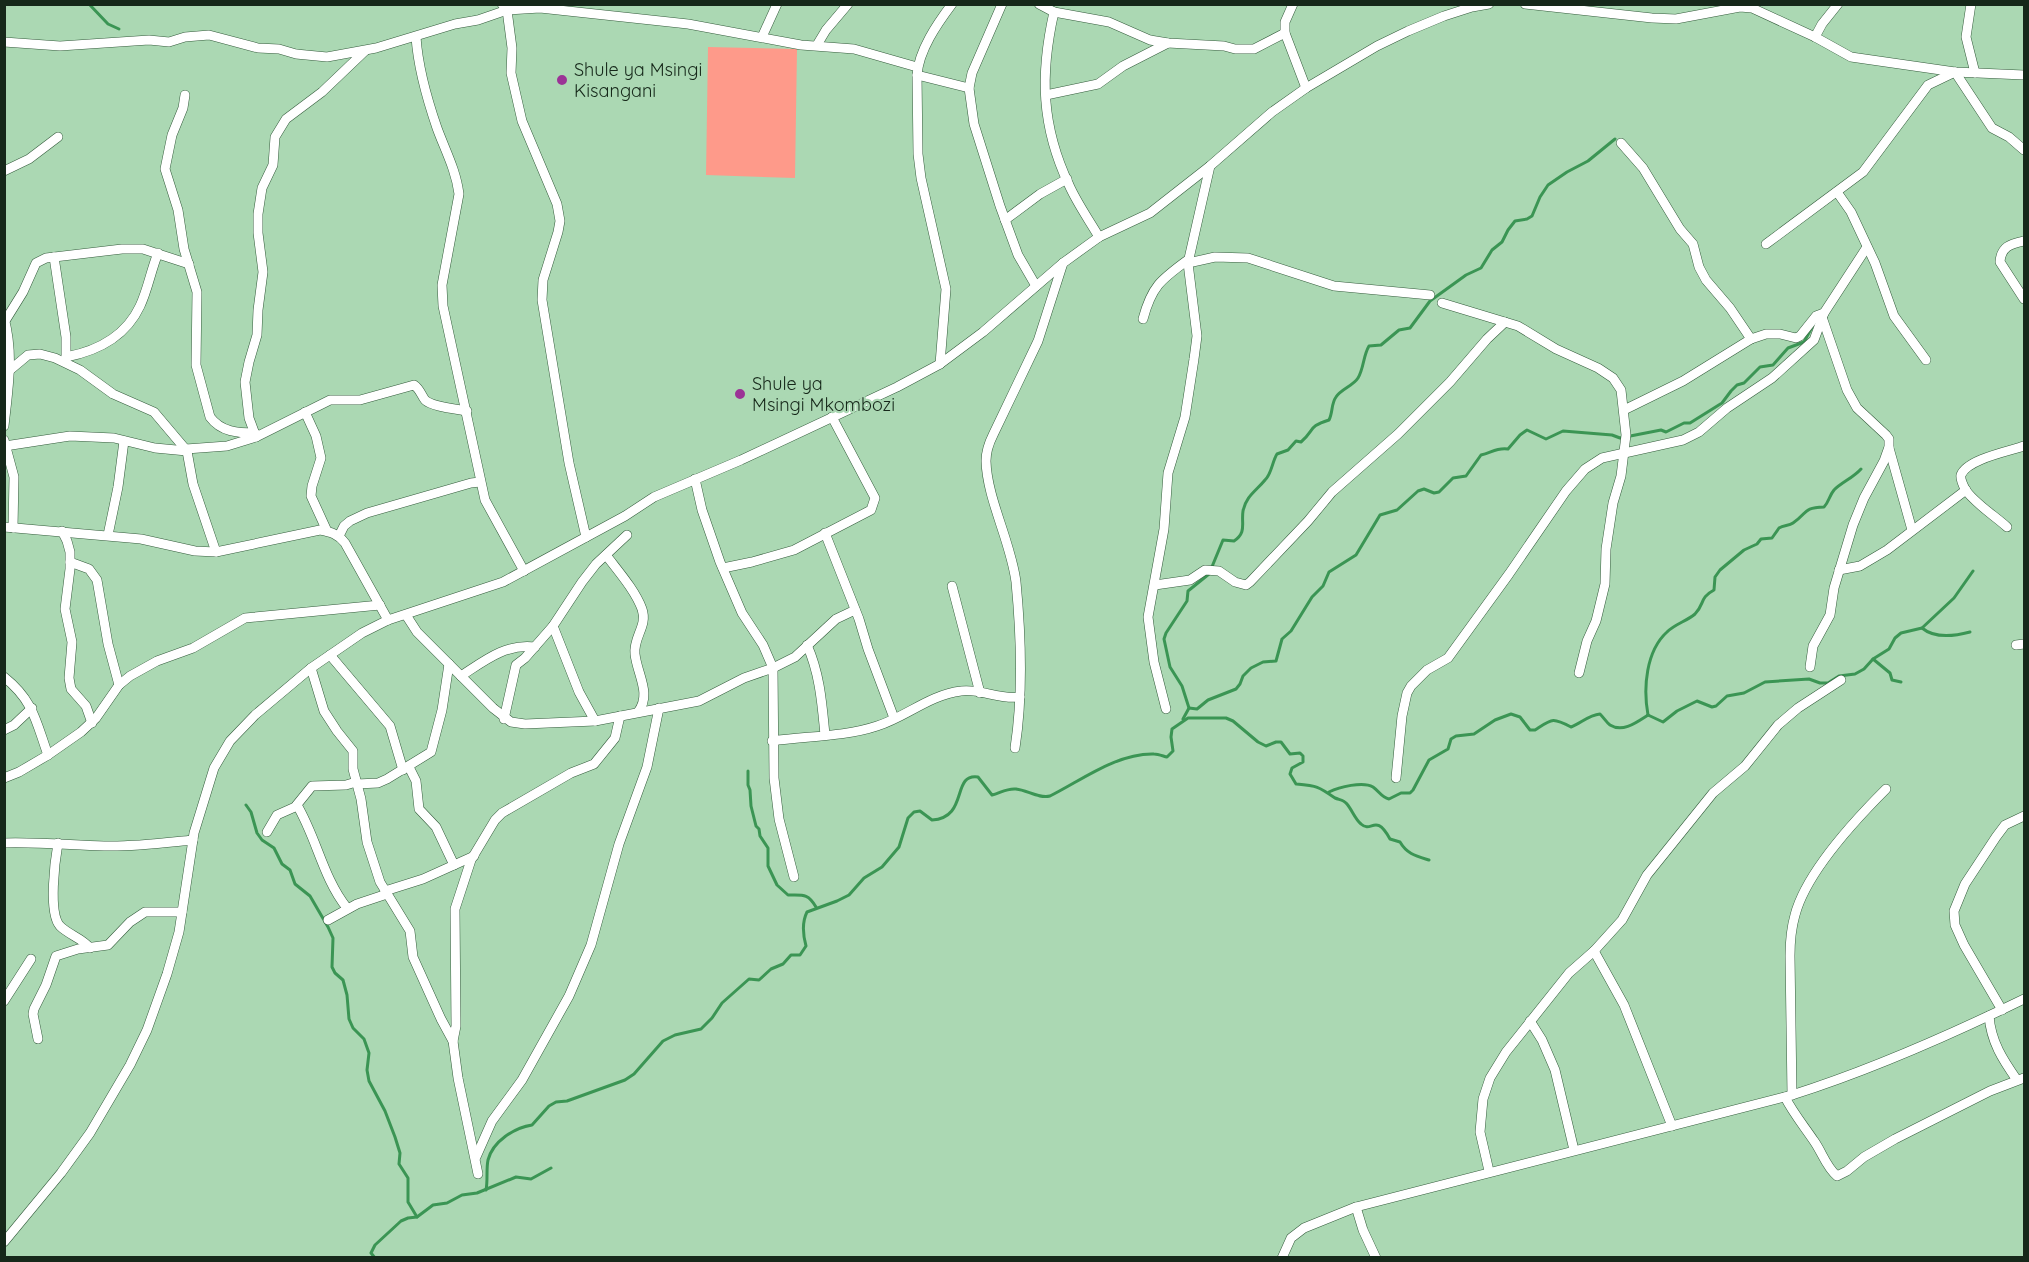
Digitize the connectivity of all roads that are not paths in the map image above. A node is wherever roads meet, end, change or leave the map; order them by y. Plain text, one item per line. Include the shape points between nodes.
1 (777, 4) edge
2 (848, 4) edge
3 (952, 4) edge
4 (1002, 4) edge
5 (1039, 4) edge
6 (1293, 4) edge
7 (1489, 4) edge
8 (1525, 4) edge
9 (1838, 4) edge
10 (1971, 4) edge
11 (1749, 6) edge
12 (504, 7) edge
13 (1054, 12) junction
14 (1285, 33) junction
15 (416, 37) junction
16 (1815, 37) junction
17 (762, 38) junction
18 (4, 42) edge
19 (1168, 43) junction
20 (817, 45) junction
21 (365, 51) junction
22 (917, 71) junction
23 (1955, 72) junction
24 (1975, 74) junction
25 (2025, 75) edge
26 (969, 88) junction
27 (1306, 88) junction
28 (185, 95) dead end
29 (1046, 95) junction
30 (58, 137) dead end
31 (1621, 143) dead end
32 (2025, 150) edge
33 (1210, 166) junction
34 (4, 171) edge
35 (1067, 179) junction
36 (1837, 192) junction
37 (1005, 220) junction
38 (1099, 237) junction
39 (2025, 241) edge
40 (1766, 244) dead end
41 (1867, 247) junction
42 (158, 253) junction
43 (54, 257) junction
44 (1189, 261) junction
45 (1063, 263) junction
46 (189, 264) junction
47 (1036, 286) junction
48 (1430, 295) dead end
49 (2025, 299) edge
50 (1442, 303) dead end
51 (1823, 315) junction
52 (5, 319) edge
53 (1143, 319) dead end
54 (1505, 322) junction
55 (1751, 339) junction
56 (66, 360) junction
57 (1926, 360) dead end
58 (940, 364) junction
59 (10, 370) junction
60 (1624, 410) junction
61 (467, 411) junction
62 (306, 412) junction
63 (832, 417) junction
64 (4, 426) edge
65 (256, 435) junction
66 (4, 440) edge
67 (124, 441) junction
68 (5, 446) edge
69 (2025, 446) edge
70 (1889, 447) junction
71 (186, 450) junction
72 (1623, 454) junction
73 (695, 479) junction
74 (480, 482) junction
75 (1966, 490) junction
76 (2007, 527) dead end
77 (7, 528) edge
78 (1912, 530) junction
79 (62, 531) junction
80 (327, 531) junction
81 (825, 533) junction
82 (108, 535) junction
83 (627, 535) dead end
84 (339, 536) junction
85 (586, 537) junction
86 (216, 552) junction
87 (606, 555) junction
88 (70, 562) junction
89 (723, 568) junction
90 (1839, 570) junction
91 (524, 571) junction
92 (1155, 585) junction
93 (952, 586) dead end
94 (380, 605) junction
95 (855, 610) junction
96 (406, 615) junction
97 (388, 620) junction
98 (554, 626) junction
99 (807, 645) junction
100 (535, 647) junction
101 (330, 655) junction
102 (449, 664) junction
103 (1810, 667) dead end
104 (311, 668) junction
105 (773, 668) junction
106 (1579, 673) dead end
107 (461, 676) junction
108 (4, 677) edge
109 (1841, 680) dead end
110 (119, 685) junction
111 (980, 693) junction
112 (1020, 697) junction
113 (32, 708) junction
114 (659, 708) junction
115 (1167, 709) dead end
116 (638, 712) junction
117 (620, 716) junction
118 (504, 718) junction
119 (894, 718) junction
120 (595, 721) junction
121 (92, 723) junction
122 (4, 730) edge
123 (825, 735) junction
124 (772, 741) junction
125 (1015, 748) dead end
126 (48, 755) junction
127 (406, 768) junction
128 (4, 778) edge
129 (1396, 778) dead end
130 (356, 783) junction
131 (1886, 789) dead end
132 (297, 805) junction
133 (2025, 816) edge
134 (267, 832) dead end
135 (193, 840) junction
136 (4, 843) edge
137 (58, 843) junction
138 (474, 856) junction
139 (454, 865) junction
140 (794, 877) dead end
141 (386, 893) junction
142 (347, 908) junction
143 (182, 912) junction
144 (328, 920) dead end
145 (90, 948) junction
146 (1594, 951) junction
147 (31, 959) dead end
148 (2025, 999) edge
149 (4, 1001) edge
150 (2002, 1010) junction
151 (1989, 1016) junction
152 (1530, 1021) junction
153 (38, 1039) dead end
154 (453, 1041) junction
155 (2021, 1079) edge
156 (1788, 1096) junction
157 (1672, 1125) junction
158 (1574, 1150) junction
159 (475, 1157) junction
160 (1489, 1172) junction
161 (478, 1174) dead end
162 (1356, 1207) junction
163 (4, 1242) edge
164 (1282, 1257) edge
165 (1376, 1257) edge

1 - 17 street
2 - 20 street
3 - 22 street via 925,48
4 - 26 street
5 - 13 street
6 - 14 street
7 - 27 street via 1408,31
8 - 11 street via 1676,19
9 - 16 street
10 - 24 street via 1966,37
11 - 16 street
12 - 15 street
12 - 17 street via 688,24
12 - 85 street via 512,48 511,73 522,121 557,204 560,221 543,280 542,300 569,463
13 - 19 street via 1109,22 1150,40
13 - 29 street via 1045,64
14 - 19 street via 1254,49
14 - 27 street
15 - 21 street
15 - 61 street via 426,92 459,194 442,285 443,306
16 - 23 street via 1851,57
17 - 20 street
18 - 21 street via 60,46 169,42 209,35 312,56
19 - 29 street via 1098,84
20 - 22 street via 854,49
21 - 65 street via 322,92 286,119 275,137 273,165 262,188 258,214 263,272 257,335 245,382 249,418
22 - 26 street
22 - 58 street via 921,178 946,289
23 - 24 street
23 - 32 street via 1992,128
23 - 36 street via 1928,85 1863,172
24 - 25 street
26 - 37 street via 976,132
27 - 33 street
28 - 46 street via 165,169
29 - 35 street via 1047,118
30 - 34 street via 29,159
31 - 55 street via 1643,168 1693,244 1706,280
33 - 38 street via 1150,213
33 - 44 street
35 - 37 street
35 - 38 street
36 - 40 street
36 - 41 street
37 - 47 street via 1018,255
38 - 45 street
39 - 49 street via 2007,246 2000,254 2000,262
41 - 51 street
41 - 57 street via 1894,316
42 - 43 street via 122,249
42 - 46 street
42 - 56 street via 140,305 126,328 95,349
43 - 52 street via 36,263 20,299
43 - 56 street
44 - 48 street via 1248,258 1334,286
44 - 53 street via 1166,276 1152,292
44 - 92 street via 1197,336 1185,417 1168,473
45 - 47 street
45 - 112 street via 1038,341 987,455 991,488 1016,582
46 - 65 street via 198,300 196,365 210,417 234,433
47 - 58 street
50 - 54 street
51 - 55 street via 1816,316 1796,338 1766,334
51 - 70 street via 1847,390 1857,408 1889,439
51 - 72 street via 1808,347 1699,432 1672,443
52 - 59 street
54 - 60 street via 1613,378 1621,390
54 - 92 street via 1398,434 1332,492 1250,582 1240,584 1219,571 1205,570 1181,582
55 - 60 street via 1683,381
56 - 59 street via 28,355
56 - 71 street via 113,394 154,412
58 - 63 street
59 - 64 street
60 - 72 street
61 - 62 street via 430,403 414,385 360,400 330,400
61 - 74 street
62 - 65 street
62 - 80 street via 321,458 311,496
63 - 73 street
63 - 81 street via 875,498 871,510
65 - 71 street via 227,446
66 - 68 street
67 - 68 street via 70,436
67 - 71 street
67 - 82 street
68 - 77 street via 14,477
69 - 75 street via 1969,466 1961,475
70 - 78 street
70 - 90 street via 1864,498
71 - 86 street via 195,493
72 - 106 street via 1606,549 1605,584
72 - 129 street via 1602,458 1585,469 1448,658 1411,686 1402,716
73 - 85 street via 654,497
73 - 89 street
74 - 84 street via 367,513 350,521
74 - 91 street via 485,500
75 - 76 street
75 - 78 street
77 - 79 street
78 - 90 street via 1860,566
79 - 82 street
79 - 88 street
80 - 84 street
80 - 86 street
81 - 89 street via 794,550
81 - 95 street
82 - 86 street
83 - 87 street
84 - 94 street
85 - 91 street
87 - 98 street via 582,582
87 - 116 street via 642,607 645,619 635,650 644,698
88 - 110 street via 89,569 97,580
88 - 121 street via 65,609 72,642 69,678
89 - 105 street via 742,613
90 - 103 street via 1830,615 1813,646
91 - 96 street
92 - 115 street via 1148,617 1150,638
93 - 111 street
94 - 97 street
94 - 110 street via 245,618 194,648 157,661
95 - 99 street via 836,620
95 - 119 street
96 - 97 street
96 - 102 street
97 - 101 street
98 - 100 street
98 - 120 street via 579,692
99 - 105 street via 795,657
99 - 123 street via 820,686
100 - 107 street via 509,648
100 - 118 street via 514,668
101 - 104 street
101 - 127 street via 390,726
102 - 107 street
102 - 127 street via 433,748 429,755
104 - 130 street via 324,711 353,751
104 - 135 street via 230,741 214,768
105 - 114 street via 699,701
105 - 124 street
107 - 118 street
108 - 113 street
109 - 146 street via 1778,725 1746,766 1713,793 1647,875 1622,920
110 - 121 street
111 - 112 street via 999,698
111 - 119 street via 961,691 935,697
112 - 125 street
113 - 122 street
113 - 126 street
114 - 116 street
114 - 159 street via 646,767 619,844 591,945 569,996 522,1080 492,1121
116 - 117 street
117 - 120 street
117 - 138 street via 617,734 594,765 571,772 502,813
118 - 120 street via 517,724
119 - 123 street via 864,730
121 - 126 street
123 - 124 street
124 - 140 street via 779,819
126 - 128 street
127 - 130 street via 378,783
127 - 139 street via 416,781 418,809 436,827
130 - 132 street via 316,785
130 - 141 street via 369,848
131 - 156 street via 1834,848 1795,913 1790,956
132 - 134 street via 277,815
132 - 142 street via 320,851 328,879
133 - 150 street via 2005,825 1996,837 1965,884 1954,911 1964,945
135 - 137 street via 103,846
135 - 143 street
136 - 137 street
137 - 145 street via 54,864 55,919
138 - 139 street
138 - 154 street via 455,909
139 - 141 street
141 - 142 street
141 - 154 street via 410,931 413,957
142 - 144 street
143 - 145 street via 145,912 108,945
143 - 163 street via 157,1005 130,1065 90,1133
145 - 153 street via 56,956 33,1014
146 - 152 street via 1569,973
146 - 157 street via 1624,1005
147 - 149 street
148 - 150 street
150 - 151 street
151 - 155 street via 2000,1056
151 - 156 street via 1833,1082
152 - 158 street via 1555,1070
152 - 160 street via 1490,1078 1483,1099 1480,1132
154 - 159 street
155 - 156 street via 1895,1139 1837,1176 1792,1111
156 - 157 street
157 - 158 street
158 - 160 street
159 - 161 street
160 - 162 street
162 - 164 street via 1304,1228 1291,1238
162 - 165 street

